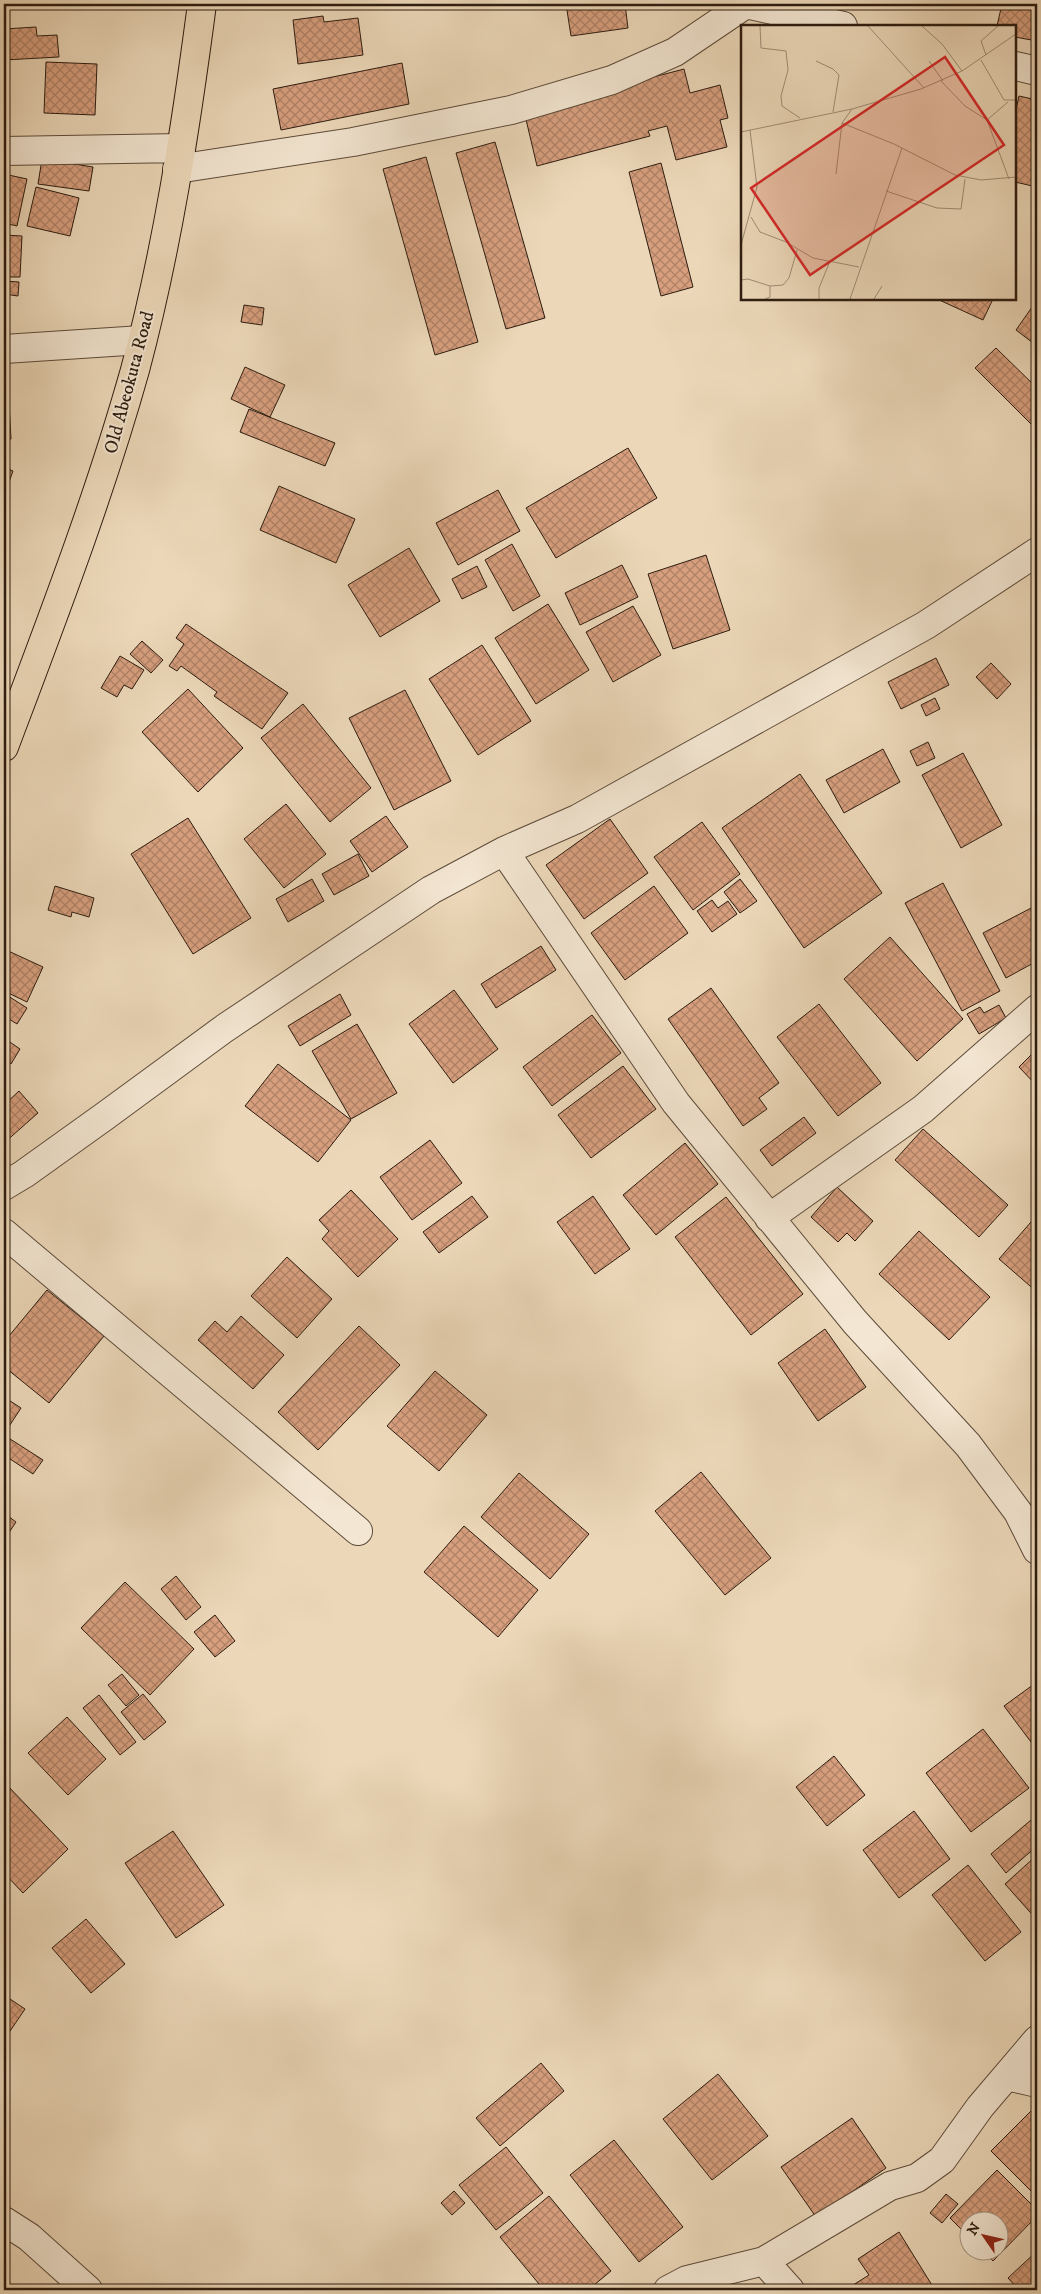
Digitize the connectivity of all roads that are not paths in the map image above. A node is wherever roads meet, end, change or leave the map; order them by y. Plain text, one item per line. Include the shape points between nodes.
1 (202, 4) edge
2 (746, 4) edge
3 (839, 25) edge
4 (1016, 66) edge
5 (1037, 71) edge
6 (4, 151) edge
7 (179, 158) junction
8 (142, 340) junction
9 (4, 349) edge
10 (1037, 552) edge
11 (4, 747) edge
12 (504, 851) junction
13 (1037, 1009) edge
14 (4, 1186) edge
15 (769, 1218) junction
16 (4, 1233) edge
17 (358, 1532) dead end
18 (1037, 1550) edge
19 (1035, 2054) edge
20 (1006, 2076) junction
21 (1037, 2083) edge
22 (4, 2221) edge
23 (764, 2261) junction
24 (88, 2290) edge
25 (668, 2290) edge
26 (790, 2290) edge

1 - 7 highway, Old Abeokuta Road
2 - 3 street
2 - 7 street via 675,52 612,80 511,110 353,142
4 - 5 street
6 - 7 street
7 - 8 highway, Old Abeokuta Road
8 - 9 street
8 - 11 highway, Old Abeokuta Road via 86,528
10 - 12 street via 926,626 577,819
12 - 14 street via 431,890 242,1017
12 - 15 street via 676,1103
13 - 15 street via 923,1109
15 - 18 street via 855,1322 968,1445 1018,1512
16 - 17 street
19 - 20 street
20 - 21 street
20 - 23 street via 942,2160 917,2178 890,2186
22 - 24 street via 29,2237
23 - 25 street via 687,2280
23 - 26 street

